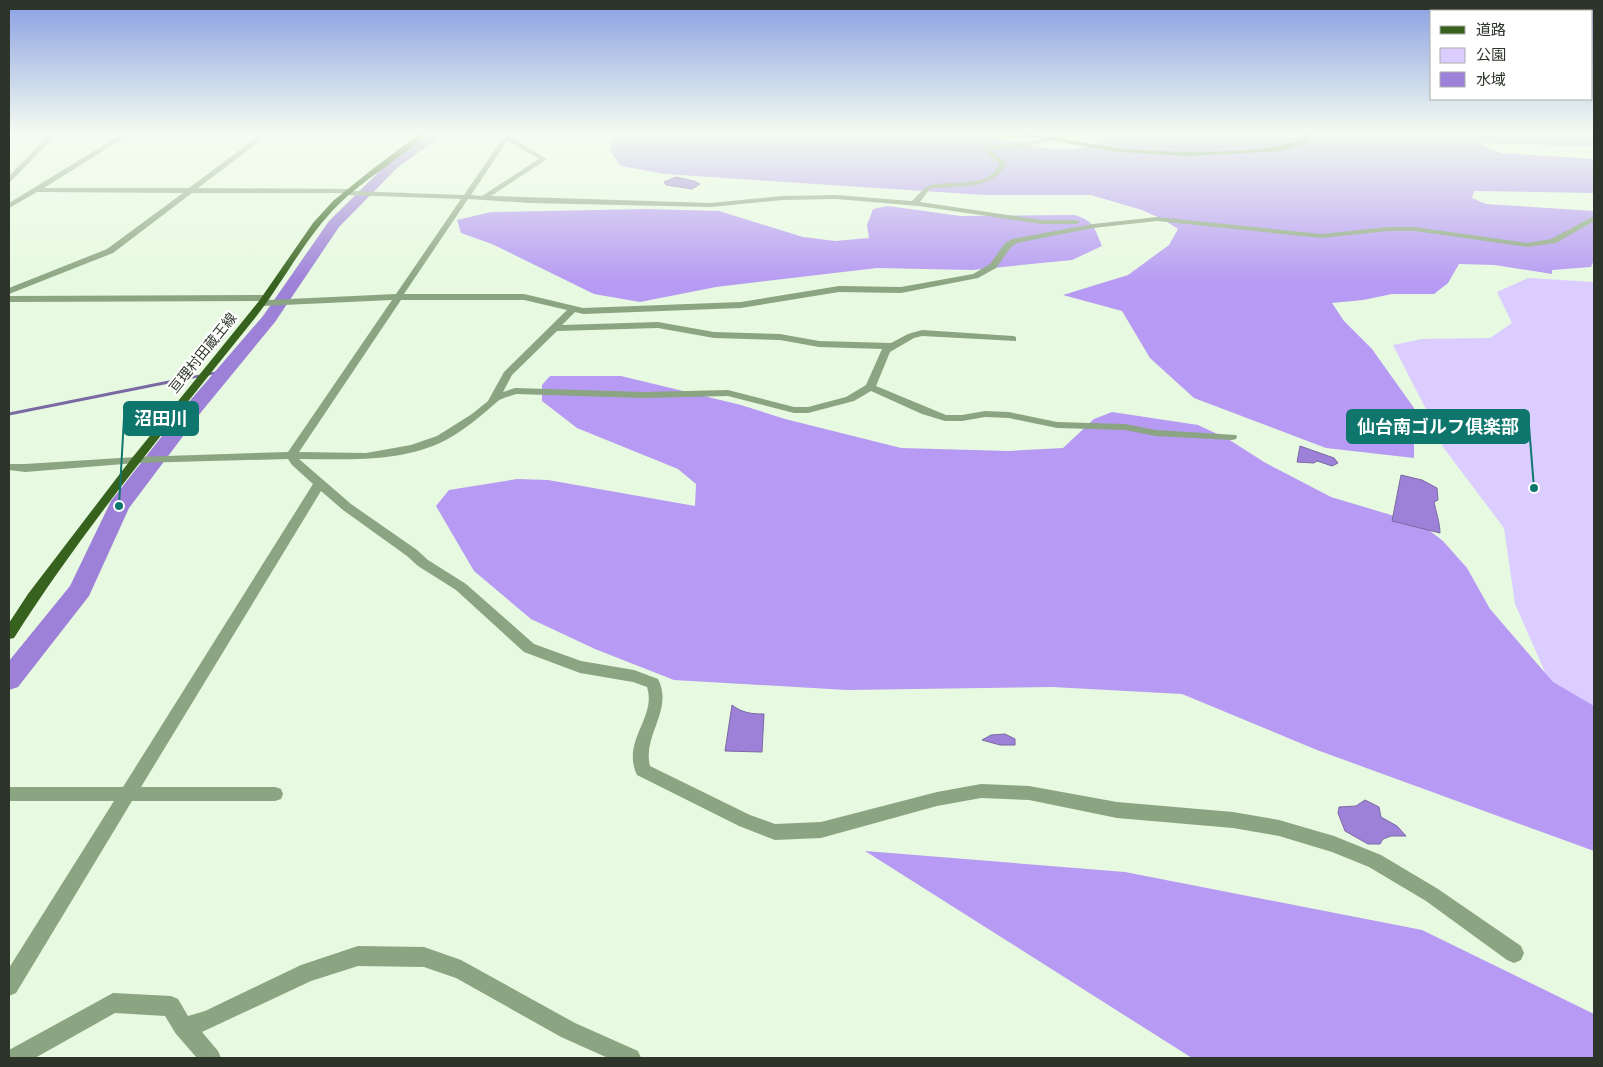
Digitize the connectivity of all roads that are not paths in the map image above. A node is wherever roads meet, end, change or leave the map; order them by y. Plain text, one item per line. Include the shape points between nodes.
1 (45, 184) edge
2 (200, 184) edge
3 (359, 184) edge
4 (475, 184) edge
5 (503, 184) edge
6 (964, 184) edge
7 (35, 190) junction
8 (192, 190) junction
9 (348, 192) junction
10 (466, 197) junction
11 (484, 198) junction
12 (914, 204) junction
13 (9, 206) edge
14 (1594, 218) edge
15 (1093, 226) junction
16 (9, 292) edge
17 (398, 297) junction
18 (9, 298) edge
19 (264, 300) junction
20 (573, 309) junction
21 (553, 328) junction
22 (1013, 339) dead end
23 (890, 346) junction
24 (870, 387) junction
25 (494, 399) junction
26 (1232, 437) dead end
27 (291, 455) junction
28 (136, 460) junction
29 (9, 467) edge
30 (319, 484) junction
31 (9, 634) edge
32 (129, 793) junction
33 (9, 794) edge
34 (275, 794) dead end
35 (1514, 954) dead end
36 (9, 986) edge
37 (183, 1026) junction
38 (14, 1058) edge
39 (211, 1058) edge
40 (631, 1058) edge

1 - 7 street
2 - 8 street
3 - 9 main road, 亘理村田蔵王線
4 - 10 street
5 - 11 street
6 - 12 street via 933,186
7 - 8 street
7 - 13 street
8 - 9 street
8 - 16 street via 110,251
9 - 10 street
9 - 19 main road, 亘理村田蔵王線 via 316,225
10 - 11 street
10 - 17 street
11 - 12 street via 711,205 829,197
12 - 15 street
14 - 15 street via 1553,241 1527,245 1415,229 1322,236 1170,219
15 - 20 street via 1015,241 1008,245 993,266 975,276 901,290 839,289 721,307
17 - 19 street
17 - 20 street via 524,297
17 - 27 street
18 - 19 street
19 - 28 main road, 亘理村田蔵王線
20 - 21 street
21 - 23 street via 658,325 714,336 780,337 819,344
21 - 25 street via 508,374
22 - 23 street via 922,333
23 - 24 street
24 - 25 street via 850,399 808,410 794,410 728,393 627,395 516,391
24 - 26 street via 945,418 1009,415 1057,425 1126,427 1156,433
25 - 27 street via 476,416 441,438 413,448 366,456
27 - 28 street
27 - 30 street via 296,464
28 - 29 street
28 - 31 main road, 亘理村田蔵王線
30 - 32 street
30 - 35 street via 423,563 461,587 529,648 580,667 634,676 653,683 656,702 640,755 643,770 745,821 775,832 821,830 936,799 981,791 1029,793 1118,810 1233,820 1334,844 1375,861 1432,895
32 - 33 street
32 - 34 street
32 - 36 street
37 - 38 street via 171,1006 113,1004
37 - 39 street
37 - 40 street via 207,1021 308,972 358,956 424,957 461,970 568,1030

